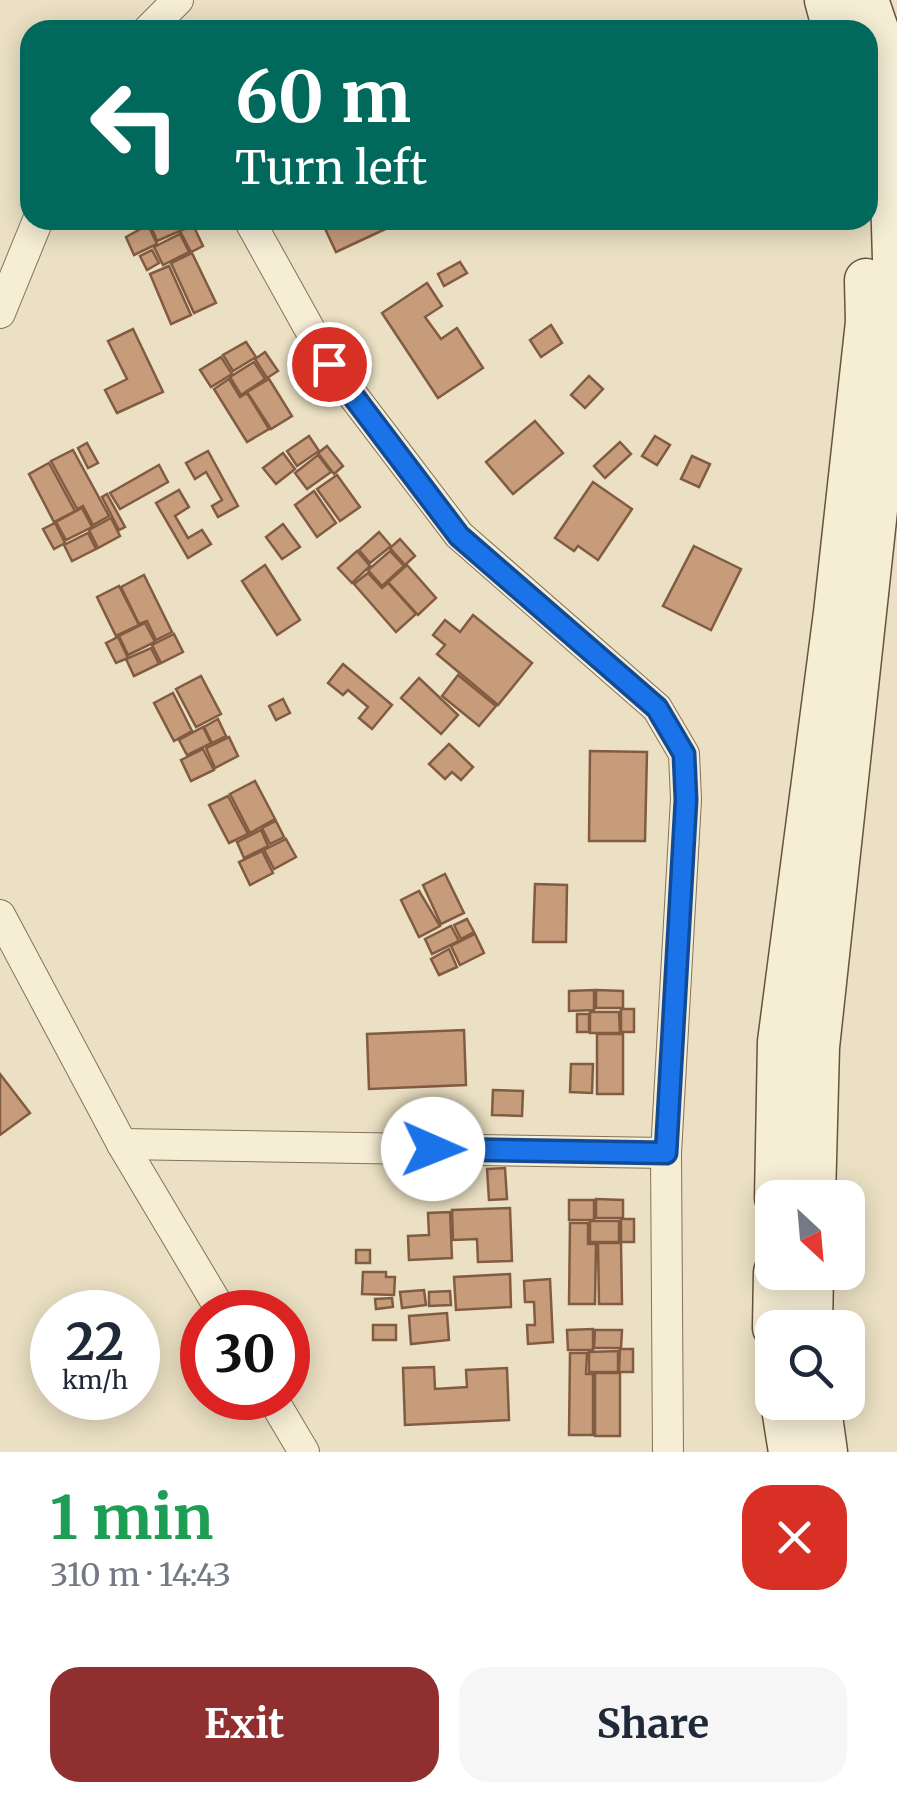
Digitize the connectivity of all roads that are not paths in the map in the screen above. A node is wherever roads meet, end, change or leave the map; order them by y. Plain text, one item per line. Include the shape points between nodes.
1 (178, 0) edge
2 (158, 20) edge
3 (881, 23) edge
4 (34, 230) edge
5 (255, 230) edge
6 (865, 230) edge
7 (0, 313) edge
8 (887, 324) edge
9 (0, 915) edge
10 (122, 1144) junction
11 (666, 1153) junction
12 (776, 1180) edge
13 (814, 1180) edge
14 (209, 1290) edge
15 (285, 1420) edge
16 (785, 1420) edge
17 (822, 1420) edge
18 (304, 1452) edge
19 (668, 1452) edge
20 (790, 1452) edge
21 (826, 1452) edge

1 - 2 street
3 - 8 street via 891,161
4 - 7 street
5 - 11 street via 329,364 459,536 657,708 684,754
6 - 8 street
8 - 12 street via 835,612 779,1042
8 - 13 street via 818,1047
9 - 10 street
10 - 11 street
10 - 14 street
11 - 19 street
15 - 18 street
16 - 20 street
17 - 21 street

